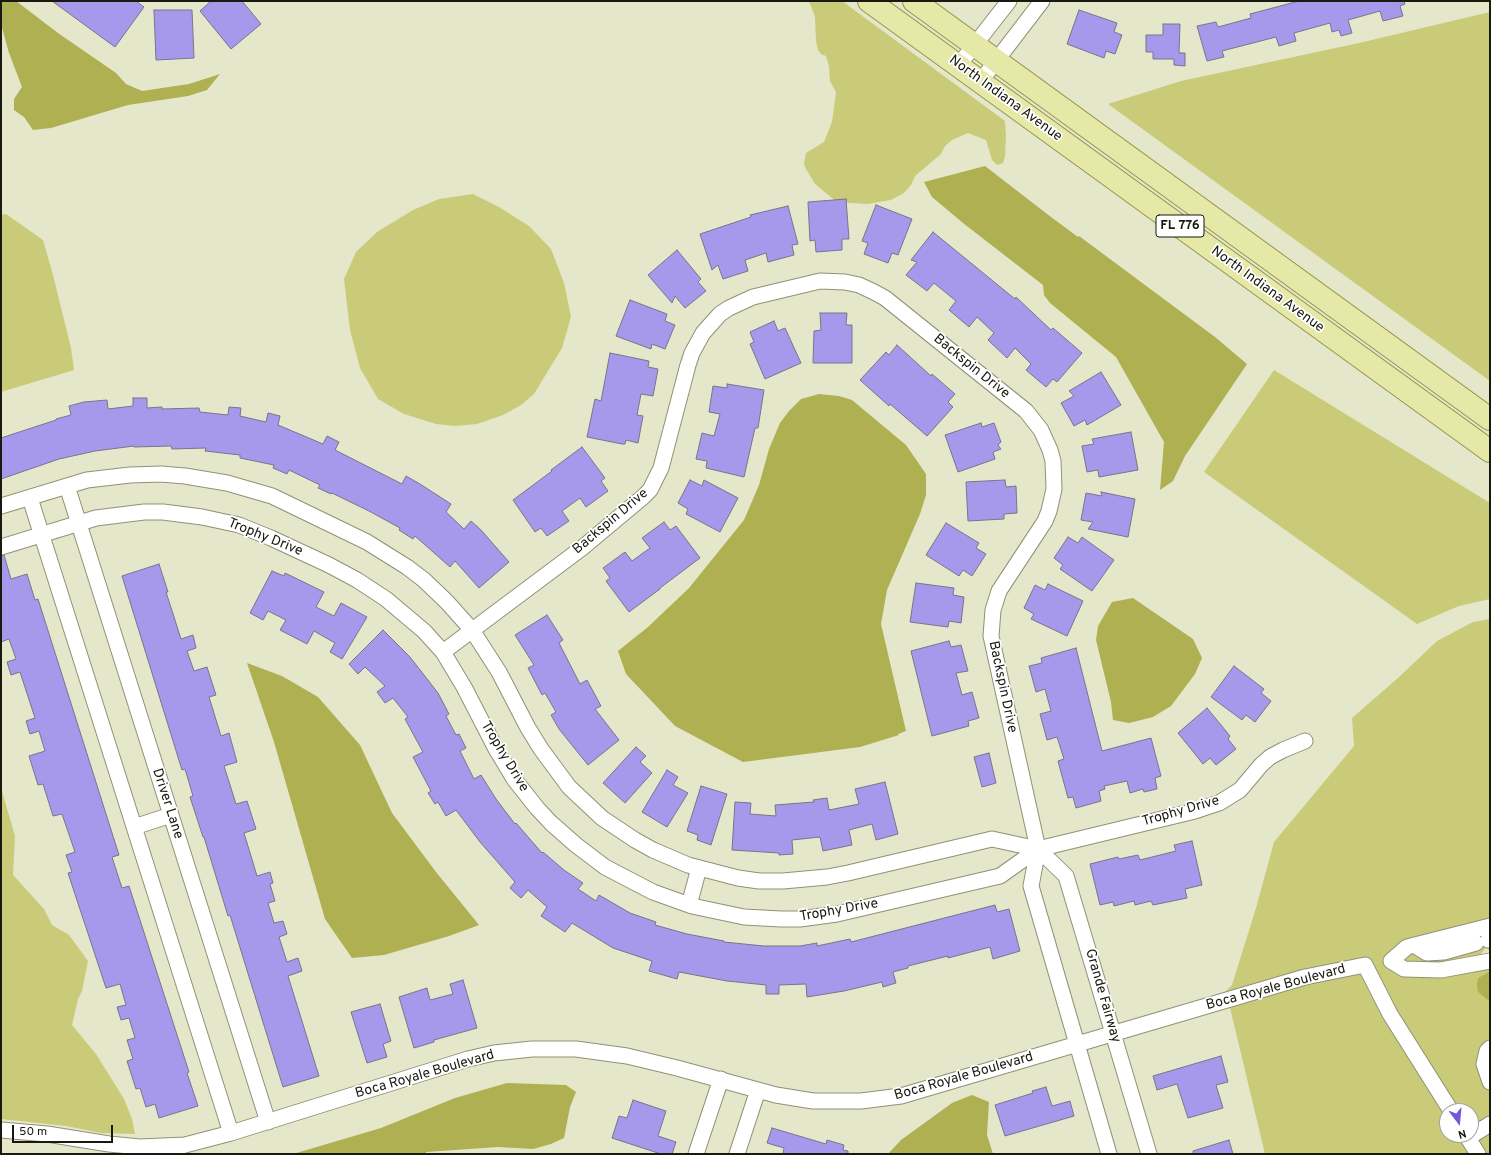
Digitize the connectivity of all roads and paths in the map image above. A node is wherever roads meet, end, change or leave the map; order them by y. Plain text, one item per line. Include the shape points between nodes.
1 (869, 1) edge
2 (914, 1) edge
3 (1009, 1) edge
4 (1042, 1) edge
5 (974, 45) junction
6 (996, 61) junction
7 (958, 66) junction
8 (980, 82) junction
9 (1490, 419) edge
10 (1490, 451) edge
11 (67, 486) junction
12 (30, 498) junction
13 (1, 506) edge
14 (78, 522) junction
15 (41, 534) junction
16 (1, 547) edge
17 (472, 630) junction
18 (443, 652) junction
19 (1305, 741) dead end
20 (171, 815) junction
21 (134, 827) junction
22 (1038, 848) junction
23 (699, 868) junction
24 (689, 905) junction
25 (1486, 937) edge
26 (1414, 945) junction
27 (1444, 952) junction
28 (1391, 961) junction
29 (1490, 961) edge
30 (1365, 965) junction
31 (1449, 968) junction
32 (1113, 1034) junction
33 (1077, 1045) junction
34 (1490, 1048) edge
35 (721, 1079) junction
36 (1490, 1082) edge
37 (758, 1090) junction
38 (1446, 1103) edge
39 (268, 1122) junction
40 (1490, 1124) edge
41 (1, 1130) edge
42 (1479, 1130) edge
43 (231, 1133) junction
44 (1471, 1143) edge
45 (185, 1145) junction
46 (156, 1154) edge
47 (696, 1154) edge
48 (737, 1154) edge
49 (1109, 1154) edge
50 (1148, 1154) edge
51 (1478, 1154) edge

1 - 7 main road, North Indiana Avenue / FL 776
2 - 5 main road, North Indiana Avenue / FL 776
3 - 5 street
4 - 6 street
5 - 6 main road, North Indiana Avenue / FL 776
5 - 7 street
6 - 8 street
6 - 9 main road, North Indiana Avenue / FL 776
7 - 8 main road, North Indiana Avenue / FL 776
8 - 10 main road, North Indiana Avenue / FL 776
11 - 12 street, Trophy Drive
11 - 14 street, Driver Lane
11 - 17 street, Trophy Drive via 112,476 161,474 227,483 272,496 367,542 407,567 436,591
12 - 13 street, Trophy Drive
12 - 15 street
14 - 15 street, Trophy Drive
14 - 18 street, Trophy Drive via 120,514 163,512 221,520 256,531 329,565 374,590 409,618
14 - 20 street, Driver Lane
15 - 16 street, Trophy Drive
15 - 21 street
17 - 18 street, Backspin Drive
17 - 22 street, Backspin Drive via 582,548 650,490 663,463 692,353 703,333 720,314 753,297 810,283 831,280 860,285 885,298 1026,411 1042,430 1050,450 1054,468 1054,488 1049,511 999,591 991,627 994,653
17 - 23 street, Trophy Drive via 499,672 528,728 569,787 602,818 635,840 670,858
18 - 24 street, Trophy Drive via 504,764 550,823 590,857 615,873 653,892
19 - 22 street, Trophy Drive via 1270,757 1240,790 1219,803 1196,811
20 - 21 street
20 - 39 street, Driver Lane
21 - 43 street
22 - 23 street, Trophy Drive via 992,839 848,873 783,881 738,878
22 - 24 street, Trophy Drive via 1000,876 838,914 763,919
22 - 32 street, Grande Fairway via 1066,876
22 - 33 street, Backspin Drive via 1031,886
23 - 24 street
25 - 26 street
25 - 27 street
26 - 27 street via 1426,953
26 - 28 street
27 - 31 street
28 - 30 street
28 - 31 street via 1404,969
29 - 31 street
30 - 32 street, Boca Royale Boulevard via 1305,977
30 - 38 street, Boca Royale Boulevard via 1390,1014
32 - 33 street, Boca Royale Boulevard
32 - 50 street, Grande Fairway
33 - 37 street, Boca Royale Boulevard via 901,1096 861,1101 813,1101
33 - 49 street
34 - 36 street via 1484,1064
35 - 37 street, Boca Royale Boulevard
35 - 39 street, Boca Royale Boulevard via 601,1052 553,1049 513,1051 462,1061
35 - 47 street
37 - 48 street
39 - 43 street, Boca Royale Boulevard
40 - 42 street
41 - 45 street, Boca Royale Boulevard via 140,1147
43 - 45 street, Boca Royale Boulevard
44 - 51 street
45 - 46 street, Boca Royale Boulevard

